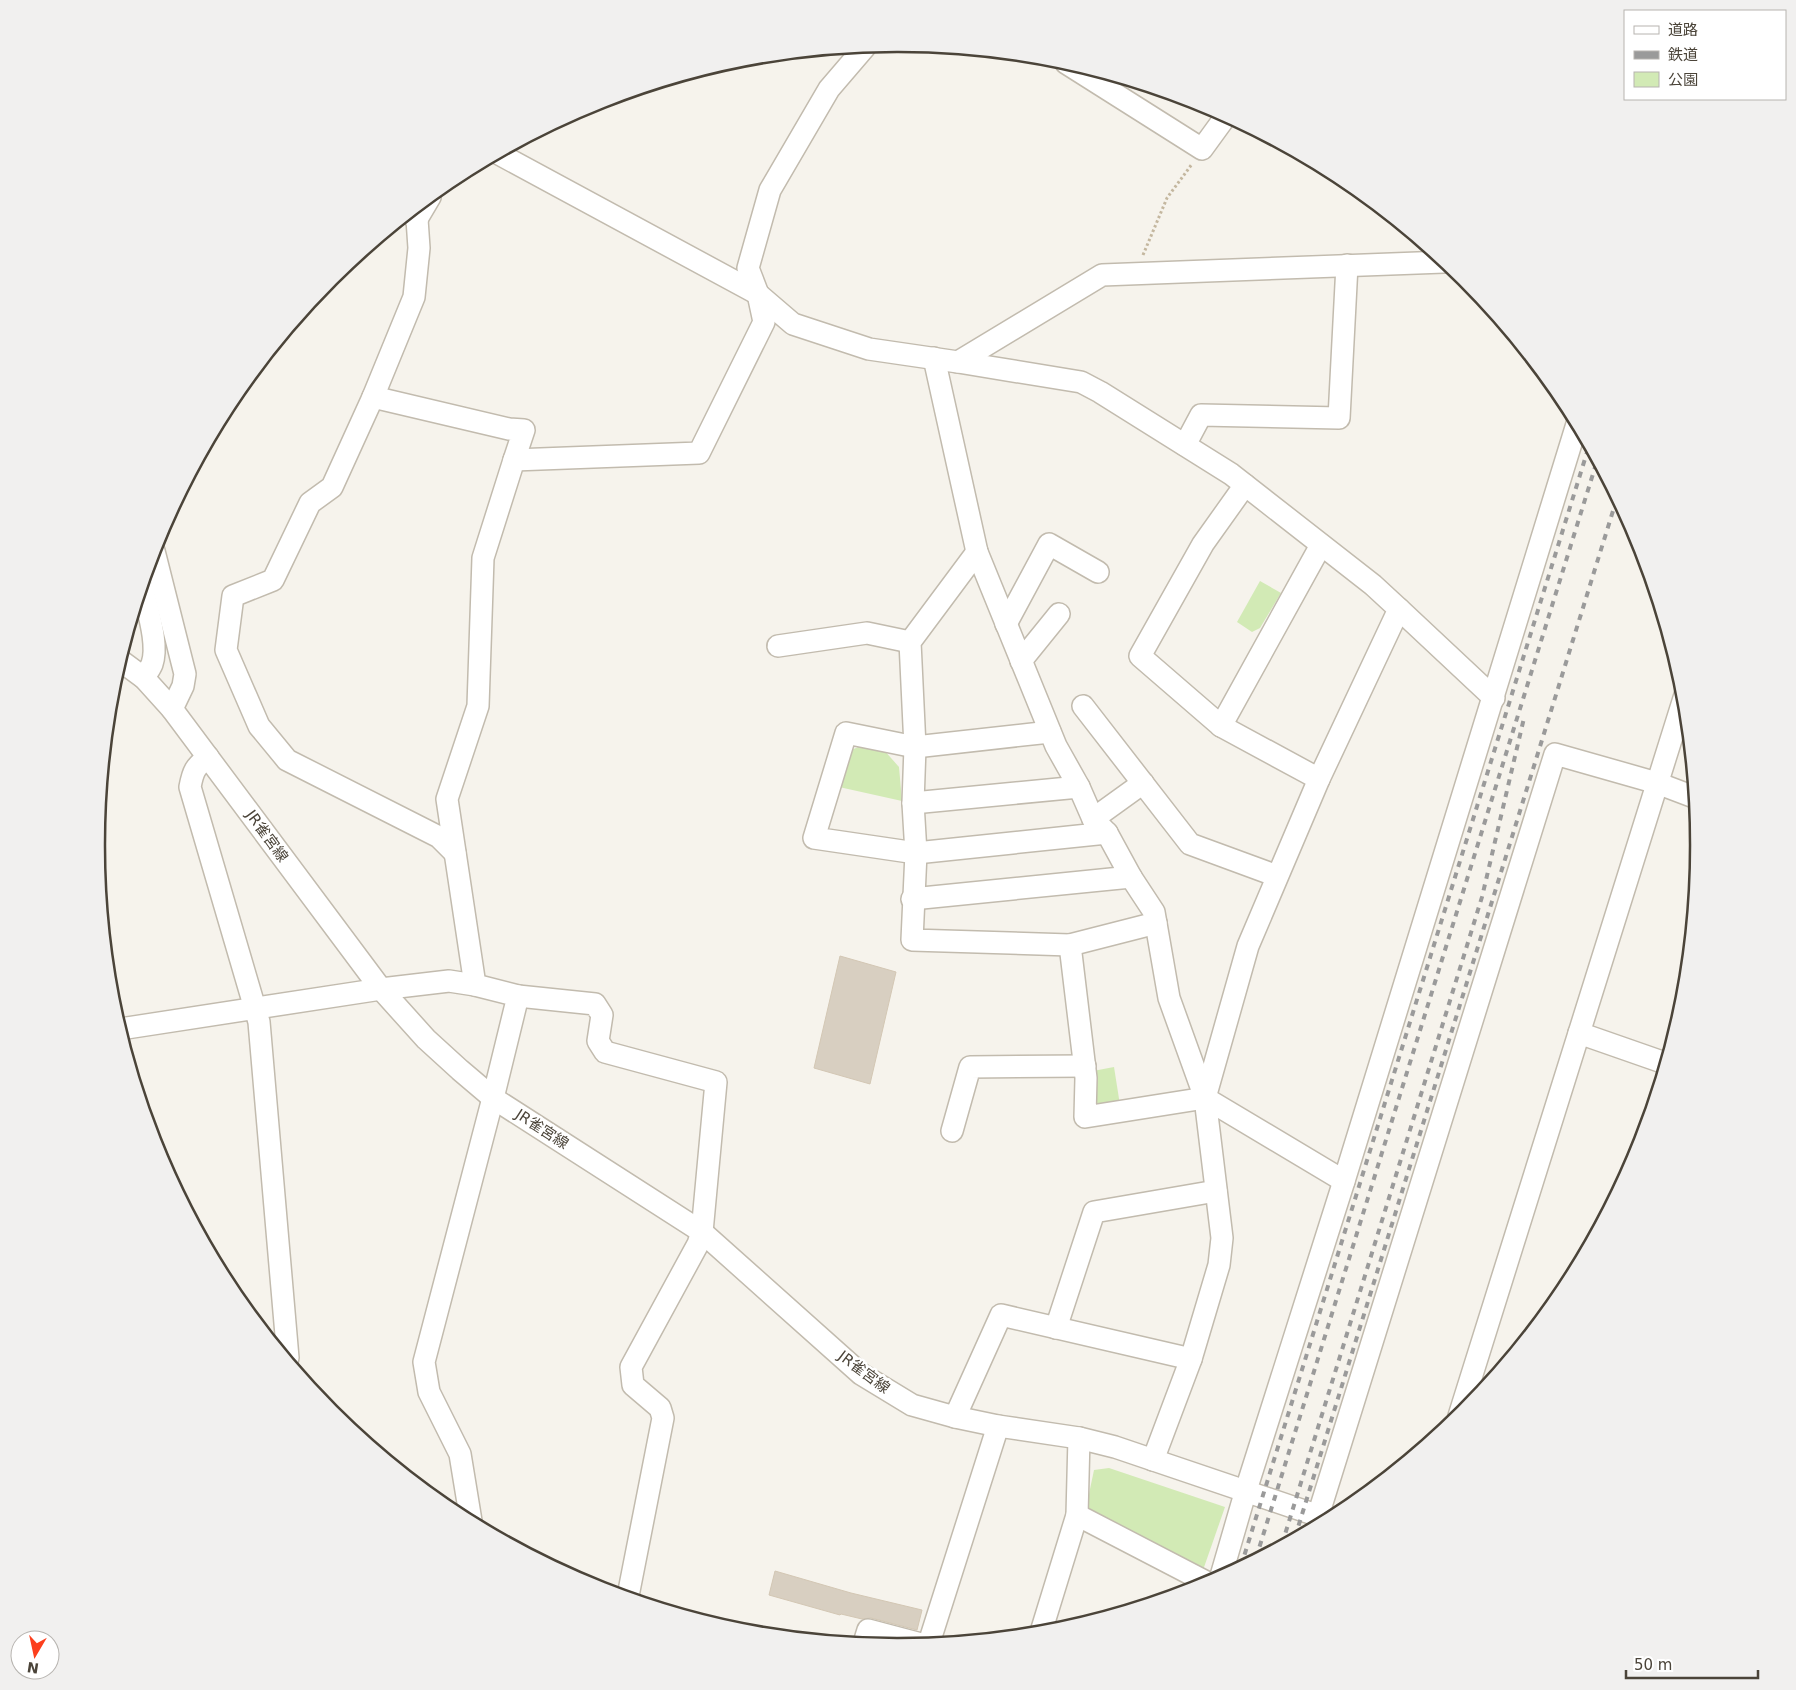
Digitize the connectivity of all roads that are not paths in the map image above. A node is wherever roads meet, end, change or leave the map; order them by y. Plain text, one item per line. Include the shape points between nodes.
1 (859, 53) edge
2 (1087, 76) edge
3 (1222, 122) edge
4 (505, 157) edge
5 (413, 218) edge
6 (1424, 252) edge
7 (1435, 262) edge
8 (1389, 264) junction
9 (1347, 265) junction
10 (1445, 272) edge
11 (758, 294) junction
12 (934, 358) junction
13 (958, 362) junction
14 (373, 397) junction
15 (1574, 433) edge
16 (1185, 445) junction
17 (514, 460) junction
18 (1245, 485) junction
19 (1321, 545) junction
20 (976, 552) junction
21 (157, 565) edge
22 (1098, 572) dead end
23 (145, 600) edge
24 (1399, 609) junction
25 (1059, 614) dead end
26 (1006, 624) junction
27 (910, 642) junction
28 (778, 646) dead end
29 (1021, 661) junction
30 (127, 665) edge
31 (144, 678) junction
32 (1494, 698) junction
33 (1083, 706) dead end
34 (172, 708) junction
35 (1679, 712) edge
36 (1221, 726) junction
37 (1050, 732) junction
38 (915, 747) junction
39 (208, 757) junction
40 (1319, 780) junction
41 (1143, 783) junction
42 (1657, 784) junction
43 (1079, 787) junction
44 (1689, 795) edge
45 (913, 803) junction
46 (1100, 826) junction
47 (455, 853) junction
48 (916, 853) junction
49 (1278, 876) junction
50 (1131, 877) junction
51 (912, 899) junction
52 (1156, 923) junction
53 (1070, 945) junction
54 (475, 985) junction
55 (381, 989) junction
56 (518, 996) junction
57 (256, 1008) junction
58 (128, 1028) edge
59 (1579, 1033) junction
60 (1660, 1061) edge
61 (1085, 1066) junction
62 (493, 1098) junction
63 (1204, 1098) junction
64 (952, 1131) dead end
65 (1344, 1181) junction
66 (1216, 1191) junction
67 (702, 1232) junction
68 (1056, 1328) junction
69 (287, 1350) edge
70 (1191, 1359) junction
71 (1465, 1398) edge
72 (955, 1417) junction
73 (998, 1426) junction
74 (1079, 1438) junction
75 (1153, 1460) junction
76 (1246, 1490) junction
77 (469, 1511) edge
78 (1324, 1512) edge
79 (1077, 1515) junction
80 (1319, 1516) edge
81 (1224, 1567) edge
82 (1197, 1578) edge
83 (629, 1590) edge
84 (1044, 1624) edge
85 (866, 1637) edge
86 (931, 1637) edge
87 (898, 1638) edge

1 - 11 street via 829,89 770,190 748,268
2 - 3 street via 1202,149
4 - 11 street
5 - 14 street via 419,248 414,297
6 - 8 street
7 - 8 street
8 - 9 street
8 - 10 street via 1409,272
9 - 13 street via 1102,275
9 - 16 street via 1339,418 1201,415
11 - 12 street via 793,324 869,349
11 - 17 street via 764,322 699,453
12 - 13 street
12 - 20 street
13 - 16 street via 1081,382
14 - 17 street via 524,430
14 - 47 street via 332,487 310,503 273,580 233,596 226,650 259,726 287,760 439,837
15 - 32 street
16 - 18 street
17 - 47 street via 483,558 478,706 448,799
18 - 19 street
18 - 36 street via 1203,544 1140,656
19 - 24 street via 1374,585
19 - 36 street
20 - 26 street
20 - 27 street
21 - 34 street via 184,674 183,686
22 - 26 street via 1049,544
23 - 31 street via 154,645 152,663
24 - 32 street
24 - 40 street
25 - 29 street
26 - 29 street
27 - 28 street via 867,633
27 - 38 street
29 - 37 street
30 - 31 street, JR雀宮線
31 - 34 street, JR雀宮線
32 - 65 street
33 - 41 street
34 - 39 street, JR雀宮線
35 - 42 street
36 - 40 street
37 - 38 street
37 - 43 street
38 - 45 street
38 - 48 street via 846,734 814,838
39 - 55 street, JR雀宮線
39 - 57 street via 196,766 190,787
40 - 49 street
41 - 46 street
41 - 49 street via 1190,844
42 - 44 street
42 - 59 street
42 - 78 street via 1556,754
43 - 45 street
43 - 46 street
45 - 48 street
46 - 48 street
46 - 50 street
47 - 54 street
48 - 51 street
49 - 63 street via 1248,946
50 - 51 street
50 - 52 street via 1154,912
51 - 53 street via 912,940
52 - 53 street
52 - 63 street via 1169,998
53 - 61 street
54 - 55 street via 449,981
54 - 56 street
55 - 57 street
55 - 62 street, JR雀宮線 via 426,1039
56 - 62 street
56 - 67 street via 595,1004 602,1015 598,1041 605,1052 716,1082
57 - 58 street
57 - 69 street
59 - 60 street
59 - 71 street
61 - 63 street via 1085,1117
61 - 64 street via 970,1067
62 - 67 street, JR雀宮線
62 - 77 street via 424,1362 429,1392 460,1454
63 - 65 street
63 - 66 street
65 - 76 street
66 - 68 street via 1094,1212
66 - 70 street via 1222,1238 1219,1265
67 - 72 street, JR雀宮線 via 861,1374 912,1405
67 - 83 street via 630,1367 633,1385 660,1408 663,1418
68 - 70 street
68 - 72 street via 1001,1315
70 - 75 street
72 - 73 street, JR雀宮線
73 - 74 street, JR雀宮線
73 - 86 street
74 - 75 street, JR雀宮線
74 - 79 street
75 - 76 street, JR雀宮線
76 - 80 street, JR雀宮線
76 - 81 street
79 - 82 street
79 - 84 street
85 - 87 street via 868,1630

